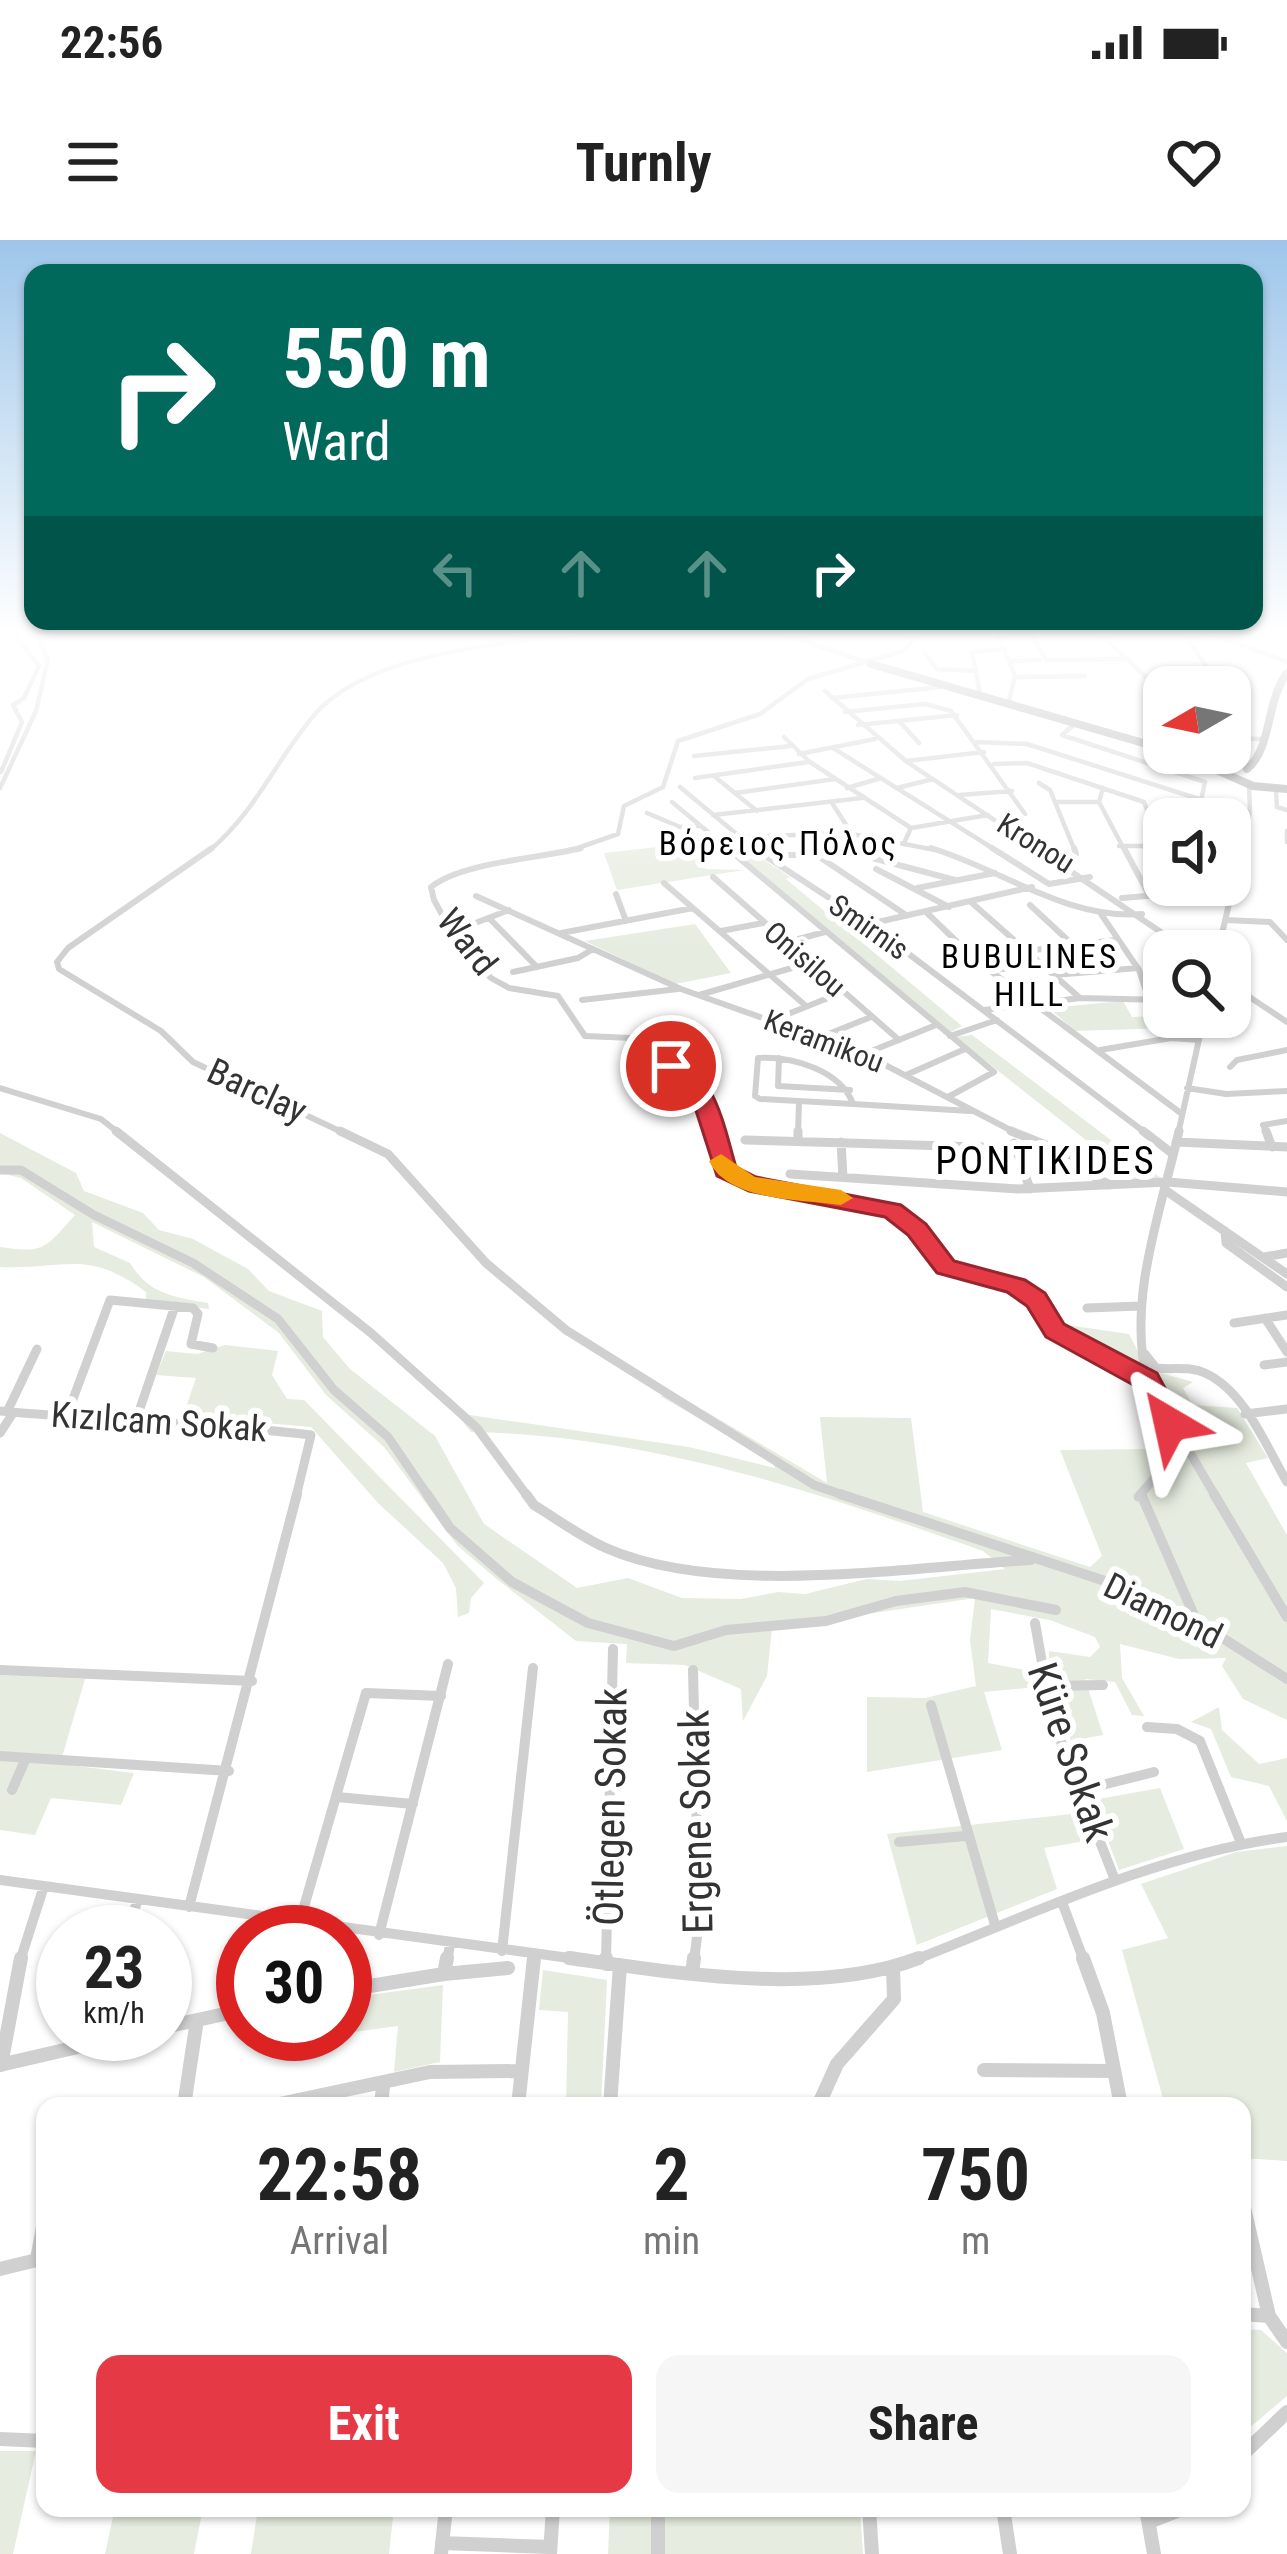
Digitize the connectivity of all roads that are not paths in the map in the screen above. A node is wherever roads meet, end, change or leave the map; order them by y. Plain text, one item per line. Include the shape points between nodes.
1 (16, 737) edge
2 (24, 737) edge
3 (296, 737) edge
4 (691, 737) edge
5 (784, 737) dead end
6 (871, 737) edge
7 (914, 737) edge
8 (973, 737) edge
9 (1068, 737) edge
10 (1260, 737) edge
11 (1271, 737) edge
12 (874, 740) junction
13 (1251, 741) edge
14 (977, 742) junction
15 (1259, 742) junction
16 (920, 743) dead end
17 (791, 746) junction
18 (833, 748) junction
19 (984, 752) junction
20 (1112, 752) junction
21 (799, 754) junction
22 (694, 756) dead end
23 (1143, 758) edge
24 (1139, 760) junction
25 (906, 761) junction
26 (809, 762) junction
27 (994, 764) junction
28 (1092, 764) junction
29 (1251, 766) edge
30 (1251, 771) edge
31 (1263, 772) junction
32 (1244, 774) edge
33 (0, 775) edge
34 (713, 776) junction
35 (1070, 777) junction
36 (694, 778) dead end
37 (881, 778) junction
38 (933, 778) junction
39 (835, 779) junction
40 (1039, 783) dead end
41 (1249, 784) junction
42 (1276, 787) edge
43 (0, 788) edge
44 (680, 788) dead end
45 (847, 788) junction
46 (898, 788) junction
47 (1103, 788) junction
48 (1168, 789) junction
49 (1012, 791) junction
50 (735, 793) junction
51 (959, 795) junction
52 (691, 797) junction
53 (863, 798) junction
54 (1151, 798) edge
55 (1190, 798) edge
56 (1203, 798) edge
57 (1251, 798) joint
58 (1055, 802) junction
59 (1099, 802) junction
60 (1143, 802) edge
61 (832, 803) junction
62 (1287, 810) edge
63 (757, 811) junction
64 (647, 813) dead end
65 (990, 814) junction
66 (1025, 814) dead end
67 (712, 815) junction
68 (950, 821) junction
69 (699, 826) junction
70 (910, 828) junction
71 (852, 834) junction
72 (739, 837) junction
73 (905, 842) junction
74 (1119, 846) junction
75 (1143, 846) edge
76 (751, 847) junction
77 (812, 852) junction
78 (731, 853) junction
79 (763, 855) junction
80 (1063, 860) junction
81 (876, 868) dead end
82 (998, 872) junction
83 (713, 877) dead end
84 (1090, 877) junction
85 (955, 880) junction
86 (664, 883) dead end
87 (1031, 886) junction
88 (1143, 886) edge
89 (917, 888) junction
90 (616, 893) dead end
91 (476, 896) dead end
92 (1143, 896) edge
93 (1122, 898) junction
94 (972, 903) junction
95 (1030, 905) dead end
96 (1228, 906) edge
97 (693, 908) junction
98 (949, 908) junction
99 (509, 910) junction
100 (926, 912) junction
101 (1101, 914) junction
102 (1142, 914) junction
103 (906, 915) junction
104 (490, 920) junction
105 (1225, 920) junction
106 (626, 921) junction
107 (764, 922) junction
108 (869, 924) junction
109 (465, 927) dead end
110 (1163, 930) edge
111 (1223, 930) edge
112 (721, 931) junction
113 (826, 932) junction
114 (561, 933) junction
115 (1115, 940) junction
116 (1287, 940) edge
117 (787, 942) junction
118 (1073, 945) junction
119 (593, 949) junction
120 (1026, 951) junction
121 (1039, 962) junction
122 (809, 963) junction
123 (536, 967) junction
124 (1138, 968) junction
125 (992, 971) junction
126 (513, 972) dead end
127 (770, 974) junction
128 (1054, 975) junction
129 (1143, 982) edge
130 (681, 988) junction
131 (843, 992) junction
132 (698, 994) junction
133 (1143, 997) edge
134 (1081, 998) junction
135 (1251, 998) edge
136 (583, 1000) dead end
137 (1034, 1003) junction
138 (806, 1006) junction
139 (984, 1010) junction
140 (872, 1017) junction
141 (773, 1020) junction
142 (997, 1020) junction
143 (1287, 1022) edge
144 (936, 1025) junction
145 (821, 1036) junction
146 (950, 1036) junction
147 (899, 1040) junction
148 (1199, 1040) joint
149 (965, 1049) junction
150 (1100, 1050) junction
151 (1287, 1050) edge
152 (864, 1054) junction
153 (779, 1058) junction
154 (1230, 1067) dead end
155 (906, 1075) junction
156 (0, 1088) edge
157 (1187, 1088) junction
158 (850, 1090) junction
159 (1287, 1090) edge
160 (948, 1097) junction
161 (799, 1102) junction
162 (854, 1106) junction
163 (972, 1111) junction
164 (1182, 1114) junction
165 (1287, 1121) edge
166 (1013, 1132) junction
167 (745, 1140) dead end
168 (798, 1140) junction
169 (841, 1142) junction
170 (1176, 1142) junction
171 (1272, 1147) junction
172 (1016, 1148) junction
173 (1287, 1148) edge
174 (1172, 1159) junction
175 (0, 1170) edge
176 (790, 1174) dead end
177 (1093, 1176) junction
178 (843, 1177) junction
179 (1197, 1184) junction
180 (1110, 1185) junction
181 (1166, 1186) junction
182 (1086, 1187) junction
183 (1030, 1189) junction
184 (1287, 1192) edge
185 (1225, 1231) junction
186 (1287, 1253) edge
187 (1264, 1257) junction
188 (1282, 1275) edge
189 (1287, 1287) edge
190 (175, 1306) junction
191 (1140, 1306) junction
192 (1087, 1308) dead end
193 (1287, 1315) edge
194 (1265, 1318) junction
195 (1234, 1323) dead end
196 (213, 1348) dead end
197 (37, 1349) dead end
198 (1140, 1352) junction
199 (1287, 1352) edge
200 (1287, 1362) edge
201 (1264, 1365) dead end
202 (1147, 1380) junction
203 (1287, 1409) edge
204 (7, 1412) edge
205 (67, 1414) junction
206 (1245, 1414) junction
207 (135, 1423) junction
208 (0, 1433) edge
209 (1183, 1445) junction
210 (1287, 1481) edge
211 (1031, 1560) junction
212 (1056, 1610) dead end
213 (1287, 1617) edge
214 (1189, 1618) junction
215 (1035, 1623) dead end
216 (614, 1649) dead end
217 (448, 1664) dead end
218 (533, 1668) dead end
219 (0, 1670) edge
220 (693, 1670) dead end
221 (1287, 1679) edge
222 (252, 1682) junction
223 (1103, 1685) dead end
224 (1045, 1686) junction
225 (441, 1696) junction
226 (931, 1706) dead end
227 (1147, 1727) dead end
228 (0, 1756) edge
229 (26, 1757) junction
230 (229, 1771) junction
231 (1154, 1772) dead end
232 (12, 1790) dead end
233 (1082, 1790) junction
234 (337, 1797) junction
235 (413, 1804) junction
236 (964, 1836) junction
237 (1287, 1838) edge
238 (899, 1843) dead end
239 (1241, 1843) junction
240 (0, 1880) edge
241 (1115, 1880) junction
242 (44, 1886) junction
243 (138, 1899) junction
244 (1062, 1902) junction
245 (136, 1905) edge
246 (176, 1905) edge
247 (190, 1905) edge
248 (305, 1905) edge
249 (995, 1925) junction
250 (372, 1934) edge
251 (379, 1935) junction
252 (450, 1945) junction
253 (502, 1951) junction
254 (535, 1955) junction
255 (613, 1964) junction
256 (508, 1967) dead end
257 (893, 1967) junction
258 (692, 1973) junction
259 (444, 1974) junction
260 (7, 1980) edge
261 (372, 1986) edge
262 (216, 2016) edge
263 (197, 2020) junction
264 (192, 2021) edge
265 (36, 2056) edge
266 (1, 2065) edge
267 (521, 2071) junction
268 (984, 2071) dead end
269 (1114, 2072) junction
270 (382, 2086) junction
271 (185, 2097) edge
272 (320, 2097) edge
273 (381, 2097) edge
274 (519, 2097) edge
275 (610, 2097) edge
276 (822, 2097) edge
277 (1119, 2097) edge
278 (1251, 2238) edge
279 (36, 2259) edge
280 (0, 2269) edge
281 (1251, 2315) edge
282 (1269, 2317) junction
283 (1287, 2342) edge
284 (1287, 2411) edge
285 (0, 2439) edge
286 (36, 2441) edge
287 (1251, 2446) edge
288 (445, 2517) edge
289 (552, 2517) edge
290 (658, 2517) edge
291 (870, 2517) edge
292 (1004, 2517) edge
293 (1148, 2517) edge
294 (442, 2548) edge
295 (550, 2550) edge
296 (658, 2554) edge
297 (872, 2554) edge
298 (1010, 2554) edge
299 (1154, 2554) edge

1 - 33 street
2 - 43 street
3 - 211 street, Barclay via 243,821 194,867 68,948 59,969 161,1031 193,1061 388,1154 486,1263 636,1378 825,1490
4 - 202 street, Ward via 678,741 663,788 624,806 609,841 445,873 430,887 435,906 498,982 558,996 585,1036 676,1046 671,1066 700,1089 725,1171 749,1184 892,1210 946,1267 1016,1286 1055,1331
5 - 17 street
6 - 12 street, Kronou
7 - 16 street
8 - 14 street
9 - 20 street
10 - 15 main road
11 - 31 main road
12 - 18 street
12 - 25 street, Kronou
13 - 15 street
14 - 19 street
14 - 28 street via 1024,743
15 - 29 main road
17 - 21 street
17 - 22 street
18 - 21 street
18 - 37 street
19 - 25 street
19 - 27 street
20 - 24 street
20 - 28 street
21 - 26 street
23 - 24 street
24 - 56 street via 1206,784
25 - 38 street, Kronou
26 - 34 street
26 - 39 street
27 - 35 street via 1024,763
27 - 49 street
28 - 35 street
28 - 48 street
30 - 31 main road
31 - 42 main road
32 - 41 main road
34 - 36 street
34 - 50 street
35 - 47 street
37 - 45 street
37 - 46 street
38 - 46 street
38 - 51 street, Kronou
39 - 45 street
39 - 50 street
40 - 58 street
41 - 42 main road
41 - 57 street
42 - 57 street
42 - 62 street via 1277,807
44 - 52 street, Smirnis
45 - 53 street
46 - 68 street
47 - 59 street
47 - 60 street
48 - 54 street
48 - 55 street
49 - 51 street
49 - 66 street
50 - 63 street
51 - 65 street, Kronou
52 - 67 street, Smirnis
52 - 69 street via 672,802
53 - 61 street
53 - 70 street
58 - 59 street
58 - 80 street via 1076,854
59 - 74 street
61 - 63 street
61 - 71 street
63 - 67 street
64 - 69 street
65 - 68 street
65 - 80 street, Kronou
67 - 72 street, Smirnis
68 - 70 street
68 - 84 street via 1049,884
69 - 78 street
70 - 73 street
71 - 72 street
71 - 73 street
72 - 76 street, Smirnis
73 - 82 street
74 - 75 street
74 - 88 street
76 - 78 street
76 - 79 street, Smirnis
77 - 79 street
77 - 85 street via 899,861
77 - 103 street
78 - 113 street
79 - 108 street, Smirnis
80 - 84 street, Kronou
81 - 89 street
82 - 85 street
82 - 87 street
83 - 107 street, Onisilou
84 - 93 street, Kronou
85 - 89 street
86 - 97 street
87 - 94 street
87 - 101 street
89 - 98 street
90 - 106 street
91 - 99 street, Keramikou
92 - 93 street
93 - 102 street, Kronou
94 - 98 street
94 - 120 street
95 - 118 street
96 - 105 street
97 - 106 street
97 - 112 street
98 - 100 street
99 - 104 street
99 - 114 street, Keramikou
100 - 103 street
100 - 125 street
101 - 102 street
101 - 115 street
102 - 110 street, Kronou
103 - 108 street
104 - 109 street
104 - 123 street
105 - 111 street
105 - 116 street via 1268,922
106 - 114 street
107 - 112 street
107 - 117 street, Onisilou
108 - 139 street, Smirnis
112 - 127 street
113 - 117 street
113 - 144 street
114 - 119 street, Keramikou
115 - 118 street
115 - 124 street
117 - 122 street, Onisilou
118 - 120 street
119 - 123 street
119 - 130 street, Keramikou
120 - 121 street
121 - 125 street
121 - 128 street
122 - 127 street
122 - 131 street, Onisilou
123 - 126 street
124 - 128 street
124 - 129 street
125 - 137 street
127 - 132 street
127 - 138 street
128 - 134 street
130 - 132 street, Keramikou
130 - 136 street
131 - 138 street
131 - 140 street, Onisilou
132 - 141 street, Keramikou
133 - 134 street
134 - 137 street
135 - 143 street
137 - 139 street
137 - 150 street
138 - 141 street
139 - 142 street, Smirnis
140 - 145 street
140 - 147 street, Onisilou
141 - 145 street, Keramikou
142 - 146 street
142 - 174 street, Smirnis
144 - 146 street
144 - 147 street
145 - 152 street, Keramikou
146 - 149 street
147 - 152 street
148 - 150 street
148 - 157 street
149 - 155 street
149 - 160 street via 995,1075
150 - 164 street
151 - 154 street
152 - 155 street, Keramikou
153 - 158 street
153 - 158 street via 778,1086
153 - 161 street via 758,1058 756,1097
155 - 160 street, Keramikou
156 - 211 street via 101,1119 371,1333 477,1428 534,1505 608,1549 760,1576
157 - 159 street
157 - 164 street
158 - 162 street
160 - 163 street, Keramikou
161 - 162 street
161 - 168 street
162 - 163 street
163 - 166 street, Keramikou
164 - 170 street
165 - 171 street via 1262,1127
166 - 172 street
166 - 177 street, Keramikou via 1086,1161
167 - 168 street
168 - 169 street
169 - 172 street
169 - 178 street
170 - 171 street
170 - 174 street
171 - 173 street
172 - 183 street
174 - 179 street, Smirnis
174 - 181 street
175 - 212 street via 21,1170 278,1319 334,1390 388,1437 450,1528 512,1582 588,1623 674,1646 726,1630 826,1621 965,1592
176 - 178 street
177 - 180 street, Keramikou
177 - 182 street
178 - 183 street
179 - 181 street
179 - 184 street
180 - 181 street
180 - 182 street
181 - 185 street
181 - 191 street
182 - 183 street
185 - 187 street
185 - 188 street via 1226,1243
186 - 187 street
187 - 188 street
188 - 189 street
190 - 196 street via 198,1314 191,1344
190 - 205 street via 107,1304
190 - 207 street
191 - 192 street
191 - 198 street
193 - 194 street
194 - 195 street
194 - 199 street
197 - 204 street
198 - 202 street
198 - 206 street via 1160,1369 1206,1373
200 - 201 street
202 - 209 street
203 - 206 street
204 - 205 street, Kızılcam Sokak
204 - 208 street
205 - 207 street, Kızılcam Sokak
206 - 210 street
207 - 222 street, Kızılcam Sokak via 311,1435
209 - 213 street
209 - 214 street via 1138,1497 1193,1612
211 - 214 street, Diamond
214 - 221 street, Diamond
215 - 224 street, Küre Sokak
216 - 255 street, Ötlegen Sokak
217 - 225 street
218 - 253 street
219 - 222 street
220 - 258 street, Ergene Sokak via 699,1922
222 - 230 street
223 - 224 street
224 - 233 street, Küre Sokak
225 - 234 street via 366,1693
225 - 235 street
226 - 236 street
227 - 239 street via 1200,1741
228 - 229 street
229 - 230 street
229 - 232 street
230 - 247 street
231 - 233 street
233 - 241 street, Küre Sokak
234 - 235 street
234 - 248 street
235 - 251 street
236 - 238 street
236 - 249 street
237 - 239 street
239 - 241 street
240 - 242 street
241 - 244 street
242 - 243 street
242 - 260 street
243 - 245 street
243 - 246 street
244 - 249 street
244 - 269 street via 1103,2013
249 - 257 street
250 - 251 street
251 - 252 street
252 - 253 street
252 - 259 street
253 - 254 street
254 - 255 street
254 - 267 street
255 - 258 street
255 - 275 street, Ötlegen Sokak
256 - 259 street
257 - 258 street via 827,1979
257 - 276 street via 894,1999 837,2064
259 - 261 street
260 - 266 street
262 - 263 street
263 - 264 street
263 - 271 street
265 - 266 street
267 - 270 street via 430,2072
267 - 274 street
268 - 269 street
269 - 277 street
270 - 272 street
270 - 273 street
278 - 282 street
279 - 280 street
281 - 282 street
282 - 283 street
284 - 287 street
285 - 286 street
288 - 294 street
289 - 295 street
290 - 296 street
291 - 297 street
292 - 298 street
293 - 299 street
294 - 295 street

